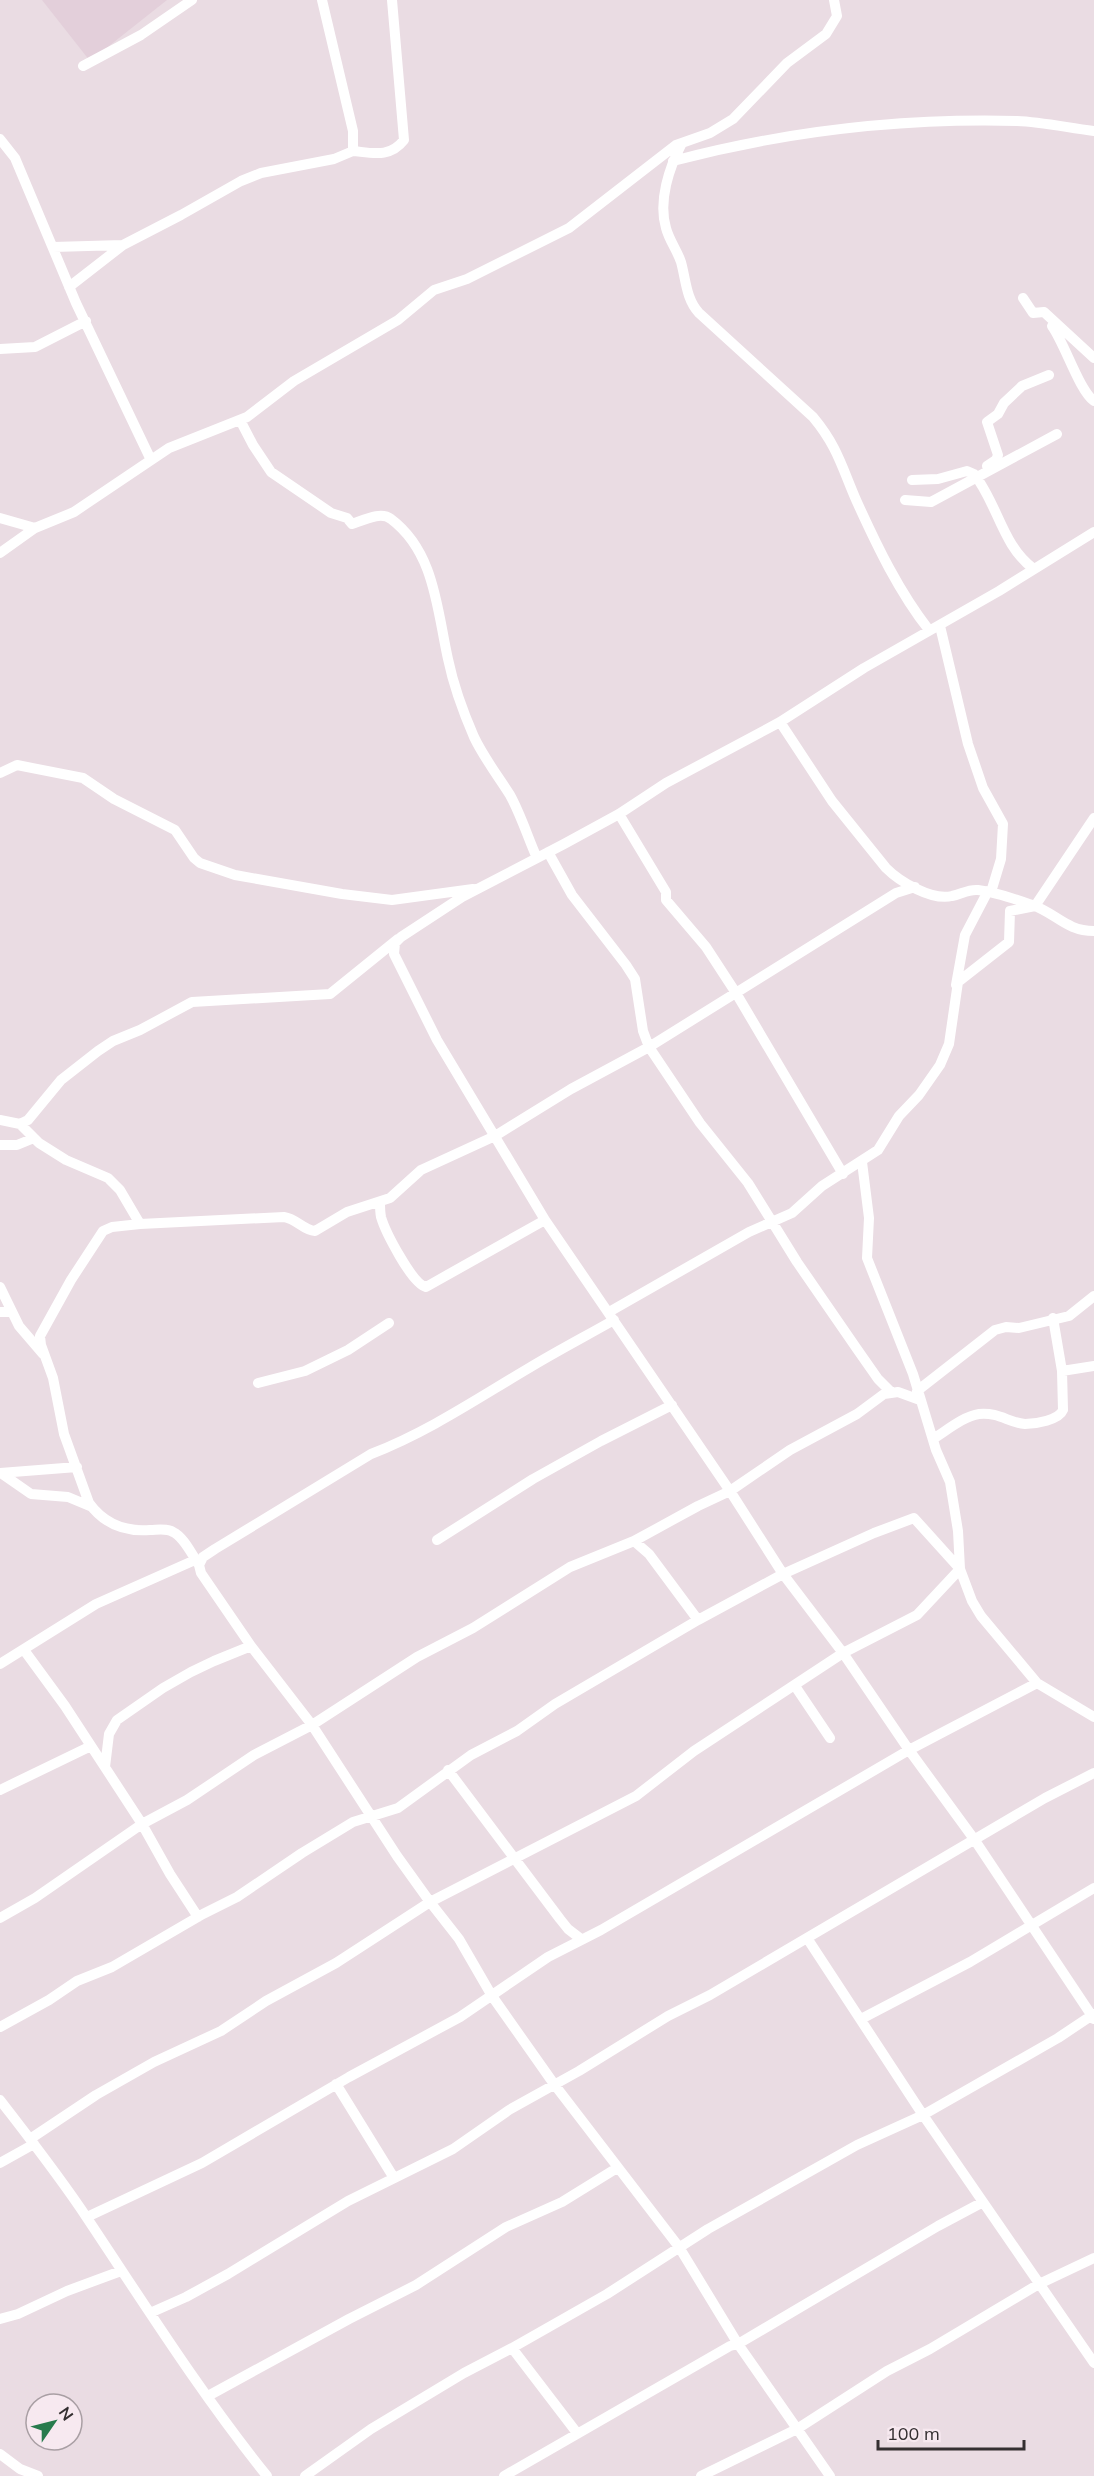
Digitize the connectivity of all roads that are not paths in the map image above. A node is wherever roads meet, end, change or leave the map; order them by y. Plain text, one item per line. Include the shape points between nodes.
1 (192, 0) edge
2 (322, 0) edge
3 (392, 0) edge
4 (834, 0) edge
5 (83, 66) dead end
6 (1094, 131) edge
7 (0, 139) edge
8 (682, 142) junction
9 (353, 151) junction
10 (672, 161) junction
11 (123, 244) junction
12 (53, 247) junction
13 (69, 287) junction
14 (1023, 298) dead end
15 (86, 321) junction
16 (1051, 325) dead end
17 (0, 349) edge
18 (1094, 358) edge
19 (1049, 375) dead end
20 (1094, 401) edge
21 (240, 420) junction
22 (1058, 434) dead end
23 (151, 460) junction
24 (975, 476) junction
25 (912, 480) dead end
26 (905, 500) dead end
27 (0, 518) edge
28 (35, 528) junction
29 (1094, 533) edge
30 (0, 553) edge
31 (1034, 569) junction
32 (940, 626) junction
33 (929, 630) junction
34 (780, 722) junction
35 (0, 773) edge
36 (618, 814) junction
37 (1094, 818) edge
38 (548, 852) junction
39 (537, 858) junction
40 (915, 887) junction
41 (480, 888) junction
42 (990, 892) junction
43 (1035, 906) junction
44 (1094, 931) edge
45 (400, 937) junction
46 (956, 985) junction
47 (736, 993) junction
48 (649, 1047) junction
49 (0, 1120) edge
50 (20, 1124) junction
51 (495, 1136) junction
52 (34, 1138) junction
53 (0, 1145) edge
54 (862, 1162) junction
55 (843, 1174) junction
56 (380, 1202) junction
57 (545, 1220) junction
58 (772, 1223) junction
59 (140, 1224) junction
60 (0, 1287) edge
61 (1094, 1296) edge
62 (0, 1306) edge
63 (0, 1312) edge
64 (12, 1312) junction
65 (611, 1316) junction
66 (1053, 1318) junction
67 (389, 1323) dead end
68 (45, 1356) junction
69 (1094, 1366) edge
70 (1062, 1371) junction
71 (258, 1383) dead end
72 (891, 1392) junction
73 (919, 1395) junction
74 (672, 1405) junction
75 (933, 1439) junction
76 (77, 1467) junction
77 (1, 1473) edge
78 (730, 1491) junction
79 (92, 1507) junction
80 (437, 1539) dead end
81 (634, 1541) junction
82 (197, 1563) junction
83 (960, 1569) junction
84 (783, 1574) junction
85 (698, 1620) junction
86 (251, 1646) junction
87 (24, 1650) junction
88 (843, 1653) junction
89 (0, 1664) edge
90 (1037, 1683) junction
91 (795, 1686) junction
92 (1094, 1717) edge
93 (312, 1725) junction
94 (830, 1738) dead end
95 (91, 1746) junction
96 (909, 1750) junction
97 (105, 1767) junction
98 (448, 1770) junction
99 (1094, 1773) edge
100 (3, 1789) edge
101 (373, 1816) junction
102 (142, 1824) junction
103 (974, 1839) junction
104 (515, 1858) junction
105 (1094, 1888) edge
106 (430, 1902) junction
107 (198, 1917) junction
108 (0, 1918) edge
109 (1030, 1925) junction
110 (807, 1938) junction
111 (581, 1939) junction
112 (492, 1996) junction
113 (1093, 2016) edge
114 (861, 2019) junction
115 (0, 2027) edge
116 (336, 2084) junction
117 (554, 2084) junction
118 (0, 2100) edge
119 (923, 2115) junction
120 (32, 2141) junction
121 (0, 2163) edge
122 (617, 2168) junction
123 (394, 2178) junction
124 (983, 2202) junction
125 (87, 2217) junction
126 (679, 2247) junction
127 (1094, 2258) edge
128 (121, 2271) junction
129 (1039, 2284) junction
130 (150, 2313) junction
131 (0, 2319) edge
132 (738, 2344) junction
133 (512, 2348) junction
134 (1094, 2363) edge
135 (208, 2396) junction
136 (796, 2429) junction
137 (577, 2433) junction
138 (0, 2454) edge
139 (22, 2472) edge
140 (38, 2476) edge
141 (267, 2476) edge
142 (305, 2476) edge
143 (504, 2476) edge
144 (701, 2476) edge
145 (830, 2476) edge

1 - 5 street via 141,35
2 - 9 street via 353,131
3 - 9 street via 404,140 385,154
4 - 8 street via 837,16 826,34 787,63 733,119 710,133
6 - 10 street via 1019,122 911,123 724,148
7 - 12 street via 15,158
8 - 10 street
8 - 21 street via 569,228 467,279 434,290 398,320 294,381
9 - 11 street via 240,181
10 - 33 street via 663,209 691,303 825,431 889,567
11 - 12 street
11 - 13 street
12 - 13 street
13 - 15 street
14 - 18 street via 1033,313 1044,312
15 - 17 street via 35,347
15 - 23 street
16 - 20 street via 1084,390
19 - 24 street via 1022,386 988,421 997,458
21 - 23 street via 195,436
21 - 39 street via 263,462 280,479 352,524 386,516 418,548 442,620 448,661 475,738 510,795
22 - 24 street
23 - 28 street via 74,512
24 - 25 street via 967,471 938,479
24 - 26 street via 932,502
24 - 31 street via 1016,554
27 - 28 street
28 - 30 street
29 - 31 street
31 - 32 street
32 - 33 street
32 - 42 street via 968,744 1002,824 1001,859
33 - 34 street
34 - 36 street via 666,783
34 - 40 street via 856,832 891,873
35 - 41 street via 27,765 83,778 114,799 169,826 200,863 235,875 392,900
36 - 38 street
36 - 47 street via 666,892 666,900 706,947
37 - 43 street
38 - 39 street
38 - 48 street via 572,895 634,979
39 - 41 street
40 - 42 street via 940,897 967,890
40 - 47 street via 903,889
41 - 45 street
42 - 43 street
42 - 46 street via 965,936
43 - 44 street via 1073,929
43 - 46 street via 1010,911 1009,942
45 - 50 street via 330,994 192,1002 112,1041 63,1078 38,1110
45 - 51 street via 395,943 395,959 437,1040
46 - 54 street via 949,1044 940,1065 899,1116 883,1144
47 - 48 street
47 - 55 street
48 - 51 street
48 - 58 street via 700,1124 748,1183
49 - 50 street
50 - 52 street
51 - 56 street via 421,1170 398,1193
51 - 57 street
52 - 53 street via 17,1145
52 - 59 street via 75,1165 108,1178
54 - 55 street
54 - 73 street via 868,1218 867,1258
55 - 58 street via 822,1186 792,1213
56 - 57 street via 382,1219 422,1287
56 - 59 street via 347,1212 314,1232 284,1217
57 - 65 street
58 - 65 street via 749,1232
58 - 72 street via 878,1379
59 - 68 street via 107,1228 99,1236 41,1331
60 - 64 street
61 - 66 street via 1069,1316
62 - 64 street
63 - 64 street
64 - 68 street via 30,1342
65 - 74 street
65 - 82 street via 469,1406 372,1454
66 - 70 street
66 - 73 street via 995,1330
67 - 71 street via 348,1350 305,1371
68 - 76 street via 64,1434
69 - 70 street
70 - 75 street via 1063,1410 1056,1418 1026,1424 1000,1415 978,1414
72 - 73 street
72 - 78 street via 790,1450
73 - 75 street
74 - 78 street
74 - 80 street via 543,1474
75 - 83 street via 950,1482
76 - 77 street
76 - 79 street
77 - 79 street via 31,1494 68,1497
78 - 81 street
78 - 84 street
79 - 82 street via 121,1528 172,1531
81 - 85 street via 649,1554
81 - 93 street via 570,1567 473,1628 417,1657
82 - 86 street
82 - 87 street via 96,1604
83 - 84 street via 914,1518
83 - 88 street via 917,1615
83 - 90 street via 981,1616
84 - 85 street
84 - 88 street
85 - 98 street
86 - 93 street
86 - 97 street via 214,1660 117,1720 109,1734
87 - 89 street
87 - 95 street
88 - 91 street
88 - 96 street
90 - 92 street
90 - 96 street
91 - 94 street
91 - 104 street via 693,1751 636,1796
93 - 101 street
93 - 102 street
95 - 97 street
95 - 100 street
96 - 103 street
96 - 111 street
97 - 102 street
98 - 101 street via 398,1808
98 - 104 street
99 - 103 street
101 - 106 street
101 - 107 street via 353,1822 237,1897
102 - 107 street
102 - 108 street
103 - 109 street
103 - 110 street
104 - 106 street
104 - 111 street via 568,1929
105 - 109 street
106 - 112 street via 459,1939
106 - 120 street via 221,2031 96,2095
107 - 115 street
109 - 113 street
109 - 114 street via 956,1970
110 - 114 street
110 - 117 street
111 - 112 street
112 - 116 street
112 - 117 street
113 - 119 street
114 - 119 street
116 - 123 street
116 - 125 street via 202,2163
117 - 122 street
117 - 123 street via 453,2149
118 - 120 street
119 - 124 street
119 - 126 street via 856,2145
120 - 121 street
120 - 125 street
122 - 126 street
122 - 135 street via 562,2202 506,2227 416,2285
123 - 130 street via 186,2297
124 - 129 street
124 - 132 street
125 - 128 street
126 - 132 street
126 - 133 street
127 - 129 street
128 - 130 street
128 - 131 street
129 - 134 street
129 - 136 street via 887,2371
130 - 135 street
132 - 136 street
132 - 137 street
133 - 137 street
133 - 142 street via 371,2429
135 - 141 street
136 - 144 street
136 - 145 street
137 - 143 street
138 - 139 street
139 - 140 street

